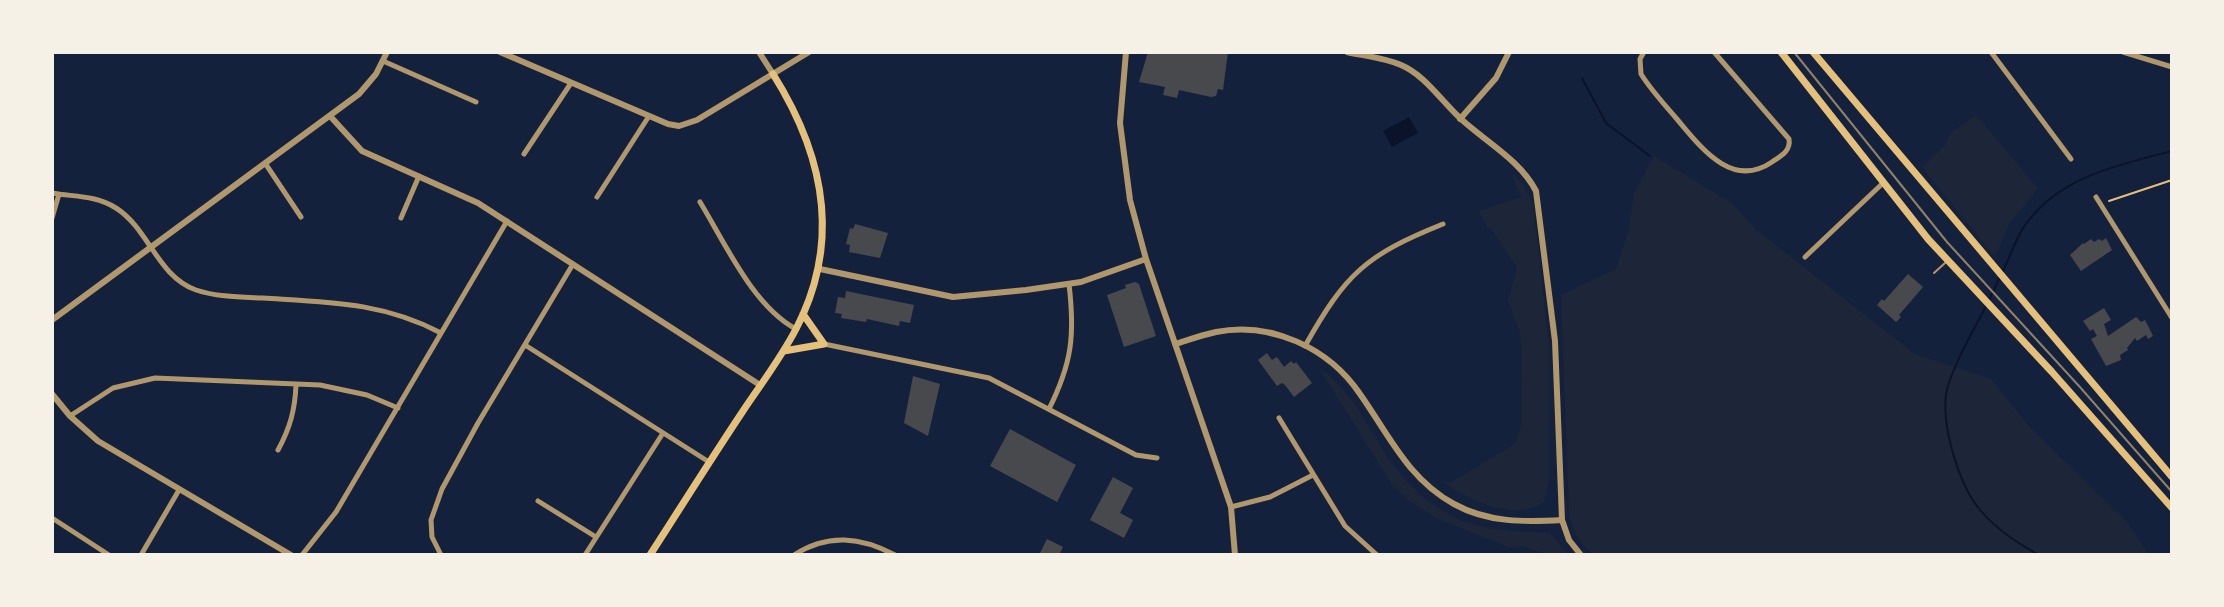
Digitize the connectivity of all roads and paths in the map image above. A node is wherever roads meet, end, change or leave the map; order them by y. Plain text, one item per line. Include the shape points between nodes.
1 (387, 52) edge
2 (500, 52) edge
3 (759, 52) edge
4 (809, 52) edge
5 (1126, 52) edge
6 (1347, 52) edge
7 (1509, 52) edge
8 (1644, 52) edge
9 (1714, 52) edge
10 (1781, 52) edge
11 (1813, 52) edge
12 (1991, 52) edge
13 (2123, 52) edge
14 (2141, 54) edge
15 (383, 61) junction
16 (2172, 67) edge
17 (773, 74) junction
18 (571, 83) junction
19 (476, 102) dead end
20 (330, 116) junction
21 (649, 116) junction
22 (1460, 119) junction
23 (524, 154) dead end
24 (2071, 159) dead end
25 (265, 163) junction
26 (419, 176) junction
27 (2172, 180) edge
28 (1883, 183) junction
29 (52, 193) edge
30 (59, 194) junction
31 (597, 197) dead end
32 (2096, 197) dead end
33 (700, 202) dead end
34 (2101, 204) junction
35 (301, 217) dead end
36 (52, 218) edge
37 (401, 218) dead end
38 (507, 221) junction
39 (1443, 224) dead end
40 (150, 248) junction
41 (1805, 257) dead end
42 (1146, 259) junction
43 (1947, 261) junction
44 (573, 264) junction
45 (820, 269) junction
46 (1934, 273) dead end
47 (1069, 284) junction
48 (803, 314) junction
49 (2172, 318) edge
50 (52, 320) edge
51 (796, 329) junction
52 (441, 333) junction
53 (824, 344) junction
54 (1175, 344) junction
55 (525, 345) junction
56 (1305, 346) junction
57 (784, 351) junction
58 (296, 385) junction
59 (760, 385) junction
60 (52, 394) edge
61 (398, 408) junction
62 (1049, 409) junction
63 (70, 416) junction
64 (1279, 418) dead end
65 (663, 433) junction
66 (278, 450) dead end
67 (1157, 458) dead end
68 (709, 462) junction
69 (1313, 475) junction
70 (2172, 477) edge
71 (179, 490) junction
72 (538, 501) dead end
73 (1231, 507) junction
74 (2172, 508) edge
75 (52, 518) edge
76 (1562, 520) junction
77 (596, 537) junction
78 (109, 555) edge
79 (141, 555) edge
80 (291, 555) edge
81 (302, 555) edge
82 (441, 555) edge
83 (585, 555) edge
84 (650, 555) edge
85 (794, 555) edge
86 (895, 555) edge
87 (1235, 555) edge
88 (1377, 555) edge
89 (1581, 555) edge

1 - 15 street
2 - 18 street
3 - 17 street
4 - 17 street
5 - 42 street via 1121,147
6 - 22 street via 1411,70
7 - 22 street via 1496,78
8 - 9 street via 1641,74 1706,153 1735,169 1760,169 1787,150 1789,139
10 - 28 main road
11 - 70 main road
12 - 24 street
13 - 14 street
14 - 16 street
15 - 19 street
15 - 20 street via 367,85
17 - 21 street via 691,123 674,126
17 - 45 main road via 803,128 815,163 823,223
18 - 21 street
18 - 23 street
20 - 25 street
20 - 26 street via 362,151
21 - 31 street
22 - 76 street via 1526,175 1536,191 1555,341
25 - 35 street
25 - 40 street
26 - 37 street
26 - 38 street
27 - 34 path
28 - 41 street
28 - 43 main road
29 - 30 street
30 - 36 street
30 - 40 street via 90,197 118,209
32 - 34 street
33 - 51 street via 762,300
34 - 49 street
38 - 44 street
38 - 52 street
39 - 56 street via 1392,246 1358,270 1332,299
40 - 50 street
40 - 52 street via 174,276 195,290 363,305
42 - 47 street
42 - 54 street
43 - 46 lane
43 - 74 main road
44 - 55 street
44 - 59 street
45 - 47 street via 953,297
45 - 48 main road
47 - 62 street via 1071,349
48 - 51 main road
48 - 53 main road
51 - 57 main road
52 - 61 street
53 - 57 main road
53 - 62 street via 981,376
54 - 56 street via 1245,330 1276,334
54 - 73 street
55 - 65 street
55 - 82 street via 432,512 432,537
56 - 76 street via 1350,380 1401,457 1437,493 1489,517
57 - 59 main road
58 - 61 street via 346,389
58 - 63 street via 155,378 113,388
58 - 66 street via 289,429
59 - 68 main road
60 - 63 street
61 - 81 street via 336,512
62 - 67 street via 1136,455
63 - 71 street via 98,441
64 - 69 street
65 - 68 street
65 - 77 street
68 - 84 main road
69 - 73 street via 1270,497
69 - 88 street via 1345,526
71 - 79 street
71 - 80 street
72 - 77 street
73 - 87 street
75 - 78 street
76 - 89 street
77 - 83 street
85 - 86 street via 819,543 846,539

